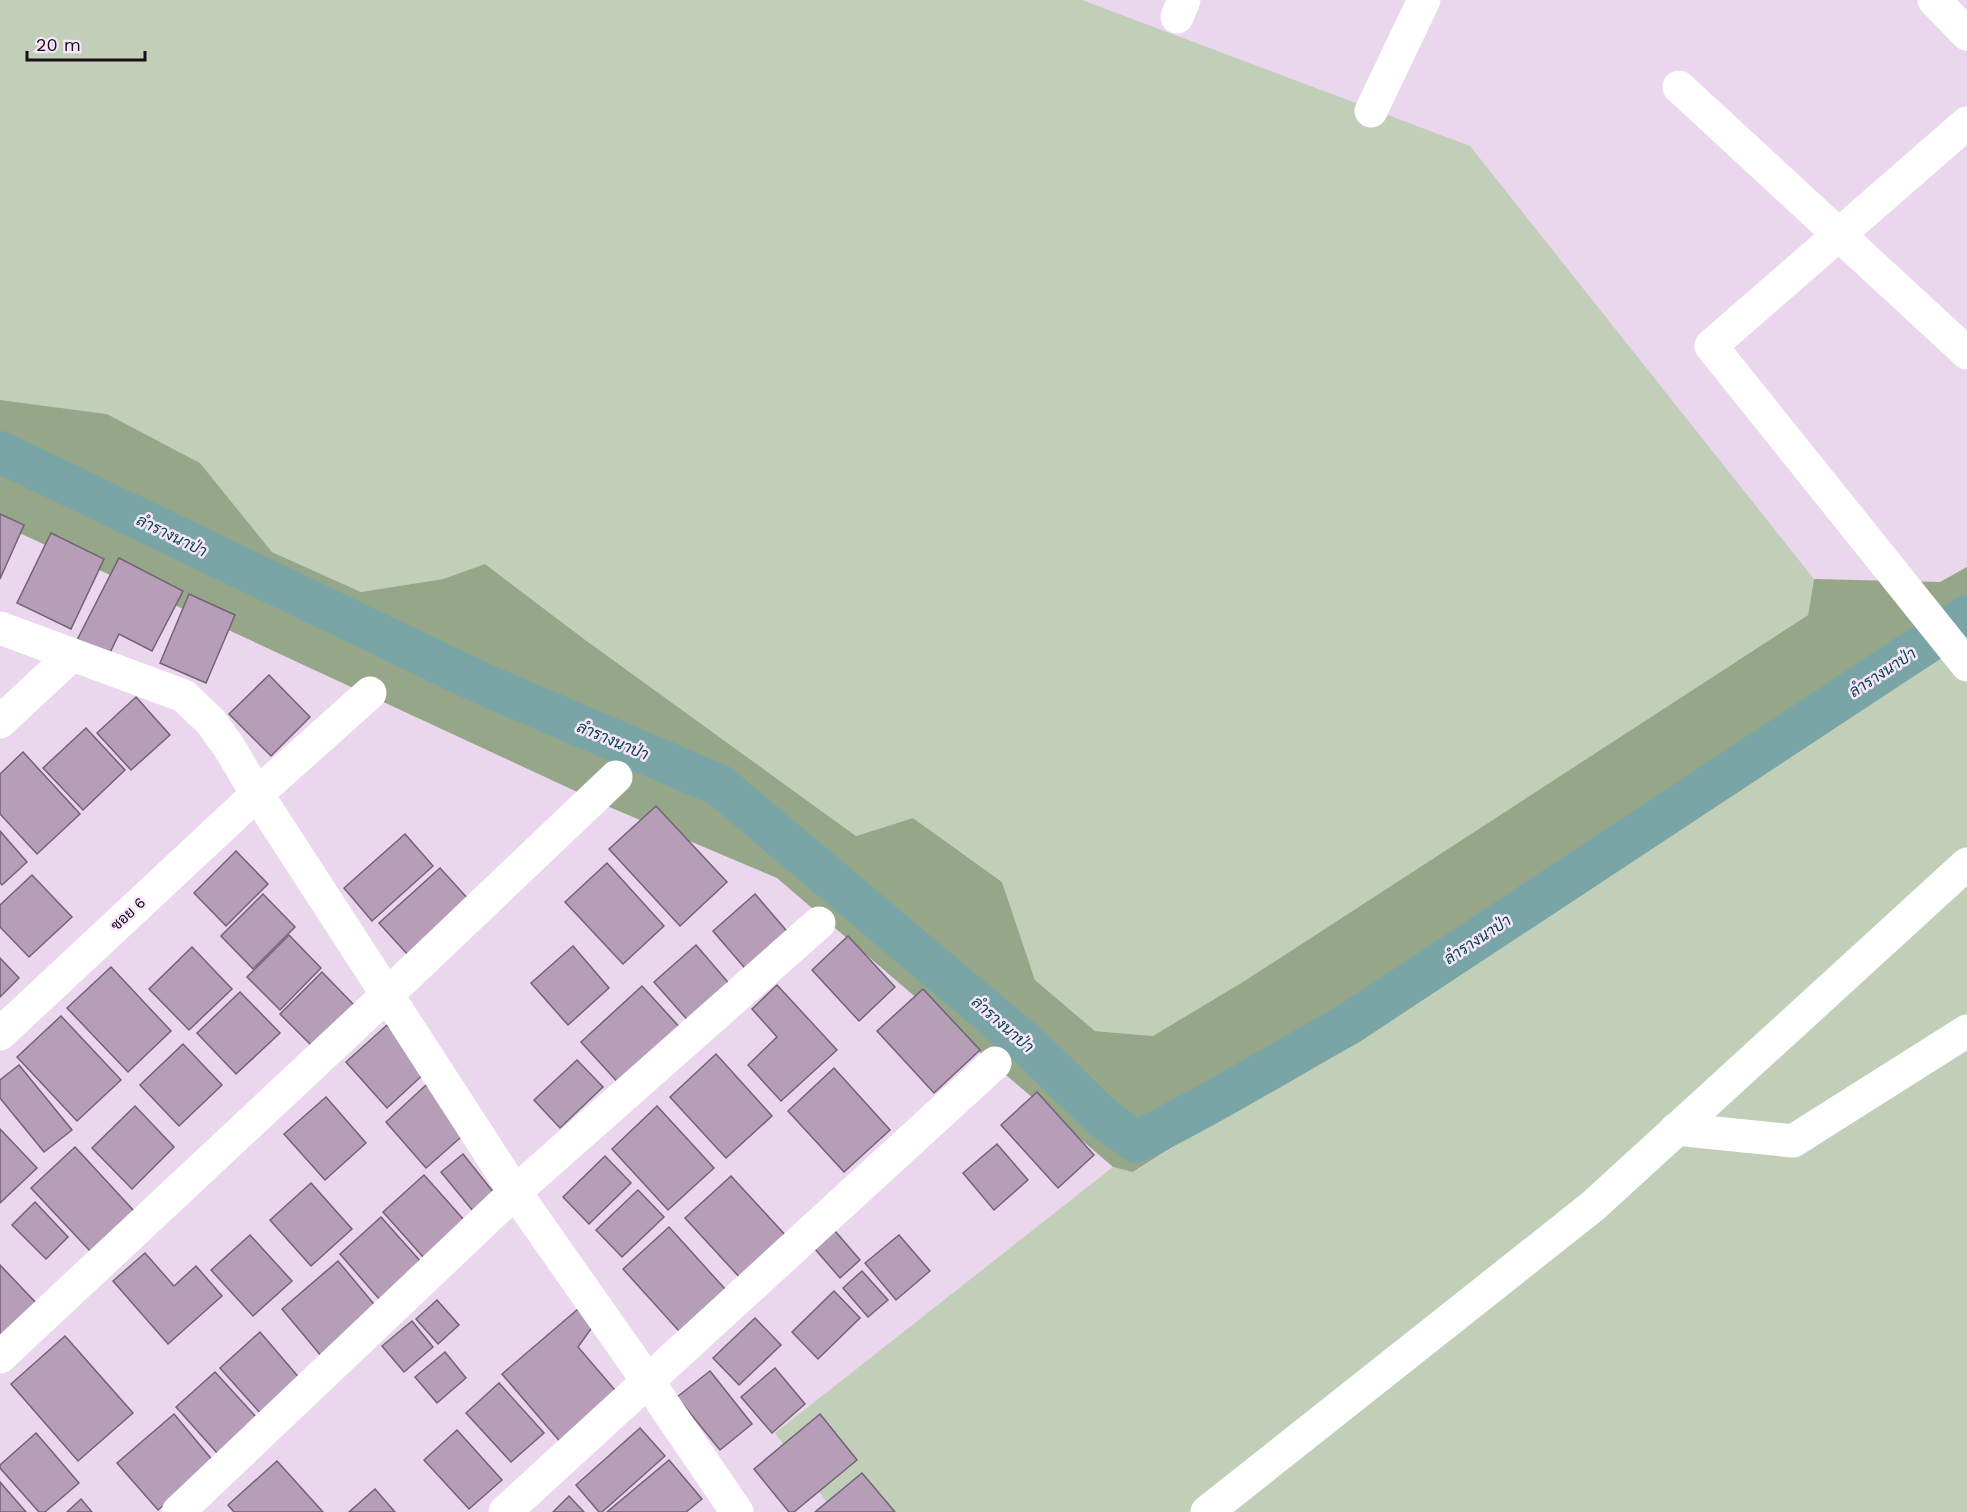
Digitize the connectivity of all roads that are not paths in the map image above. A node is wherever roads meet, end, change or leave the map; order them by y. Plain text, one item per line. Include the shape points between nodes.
1 (1424, 0) edge
2 (1934, 0) edge
3 (1967, 34) edge
4 (1679, 87) dead end
5 (1371, 111) dead end
6 (1967, 123) edge
7 (1839, 235) junction
8 (1967, 353) edge
9 (0, 628) edge
10 (72, 655) junction
11 (1967, 665) edge
12 (370, 693) dead end
13 (0, 722) edge
14 (616, 777) dead end
15 (257, 794) junction
16 (1967, 864) edge
17 (819, 923) dead end
18 (388, 994) junction
19 (1967, 1031) edge
20 (0, 1034) edge
21 (995, 1063) dead end
22 (1676, 1129) junction
23 (515, 1192) junction
24 (0, 1357) edge
25 (647, 1380) junction
26 (178, 1512) edge
27 (505, 1512) edge
28 (737, 1512) edge
29 (1207, 1512) edge

1 - 5 street
2 - 3 street
4 - 7 street
6 - 7 street
7 - 8 street
7 - 11 street via 1711,346
9 - 10 street
10 - 13 street
10 - 15 street via 184,696 217,730
12 - 15 street, ซอย 6
14 - 18 street
15 - 18 street
15 - 20 street, ซอย 6
16 - 22 street
17 - 23 street
18 - 23 street
18 - 24 street
19 - 22 street via 1793,1141
21 - 25 street
22 - 29 street via 1593,1206
23 - 25 street
23 - 26 street
25 - 27 street
25 - 28 street

